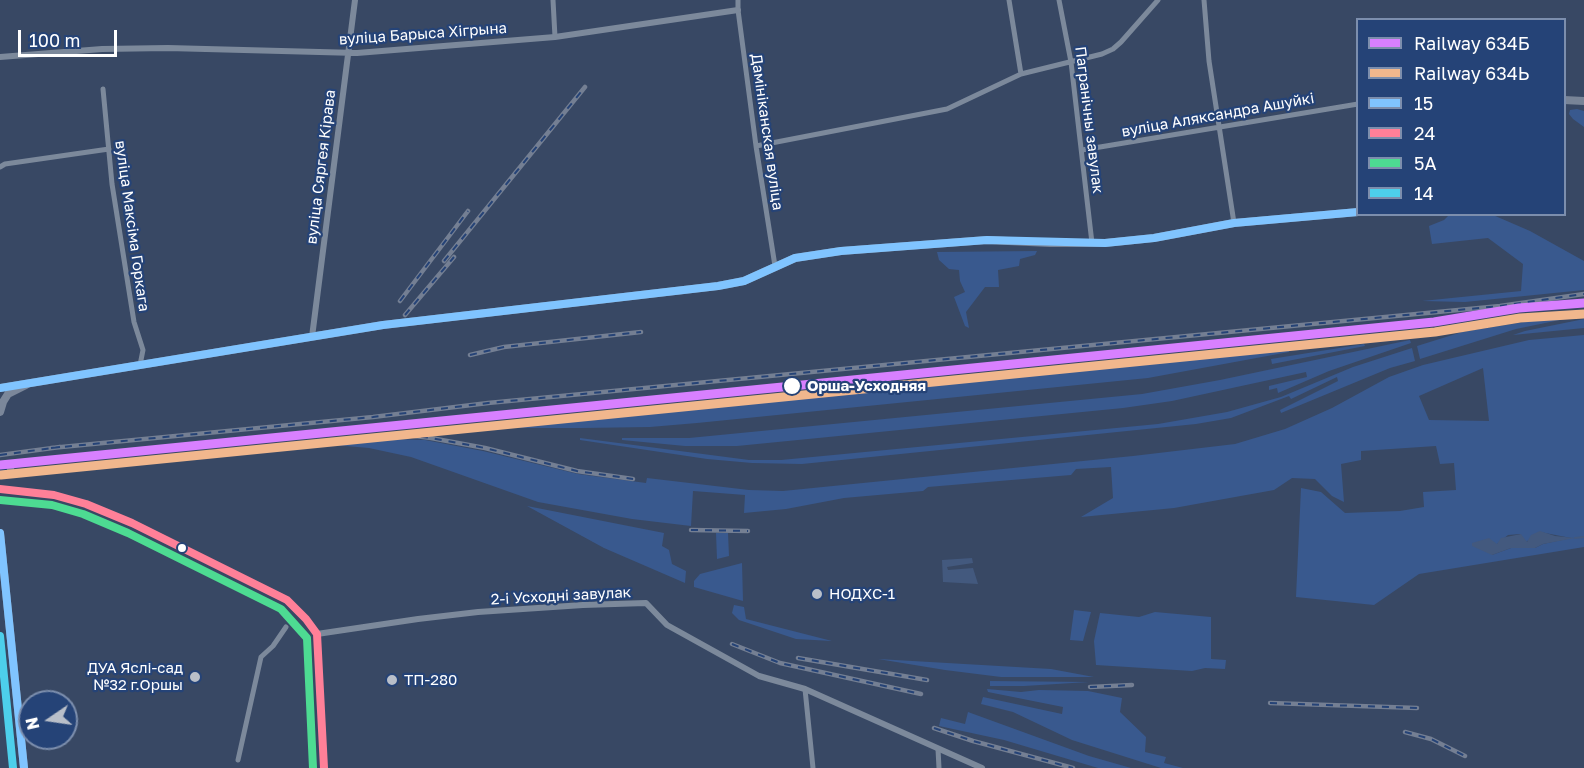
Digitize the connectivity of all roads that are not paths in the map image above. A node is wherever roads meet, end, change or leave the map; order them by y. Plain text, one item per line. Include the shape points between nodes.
1 (354, 0) edge
2 (553, 0) edge
3 (738, 0) edge
4 (1009, 0) edge
5 (1059, 0) edge
6 (1158, 0) edge
7 (1204, 0) edge
8 (738, 10) junction
9 (555, 37) junction
10 (347, 52) junction
11 (0, 57) edge
12 (1071, 63) junction
13 (1021, 74) junction
14 (103, 89) dead end
15 (1566, 100) edge
16 (1583, 101) edge
17 (1356, 104) edge
18 (1220, 127) junction
19 (756, 146) junction
20 (109, 149) junction
21 (1082, 150) junction
22 (0, 166) edge
23 (1356, 212) edge
24 (1234, 223) junction
25 (1092, 243) junction
26 (775, 266) junction
27 (312, 337) junction
28 (140, 365) junction
29 (26, 385) junction
30 (0, 388) edge
31 (0, 412) edge
32 (0, 489) edge
33 (0, 533) edge
34 (286, 627) dead end
35 (317, 634) junction
36 (805, 689) junction
37 (938, 749) junction
38 (238, 760) dead end
39 (24, 768) edge
40 (324, 768) edge
41 (813, 768) edge
42 (939, 768) edge
43 (982, 768) edge

1 - 10 street, вуліца Сяргея Кірава
2 - 9 street
3 - 8 street, Дамініканская вуліца
4 - 13 street
5 - 12 street, Пагранічны завулак
6 - 12 street via 1113,49
7 - 18 street
8 - 9 street, вуліца Барыса Хігрына
8 - 19 street, Дамініканская вуліца
9 - 10 street, вуліца Барыса Хігрына
10 - 11 street, вуліца Барыса Хігрына via 113,49
10 - 27 street, вуліца Сяргея Кірава
12 - 13 street
12 - 21 street, Пагранічны завулак
13 - 19 street via 947,109
14 - 20 street, вуліца Максіма Горкага
15 - 16 main road
17 - 18 street, вуліца Аляксандра Ашуйкі
18 - 21 street, вуліца Аляксандра Ашуйкі
18 - 24 street
19 - 26 street, Дамініканская вуліца
20 - 22 street
20 - 28 street, вуліца Максіма Горкага via 134,322 143,350
21 - 25 street, Пагранічны завулак
23 - 24 main road
24 - 25 main road via 1154,238
25 - 26 main road via 933,243 841,250
26 - 27 main road via 744,281 718,286
27 - 28 main road
28 - 29 main road
29 - 30 main road
29 - 31 main road via 8,394
32 - 35 street via 54,495 132,523 287,600
33 - 39 main road
34 - 38 street via 261,657
35 - 36 street, 2-і Усходні завулак via 478,612 646,603 667,625 759,676
35 - 40 street
36 - 37 street, 2-і Усходні завулак
36 - 41 street
37 - 42 street
37 - 43 street, 2-і Усходні завулак

